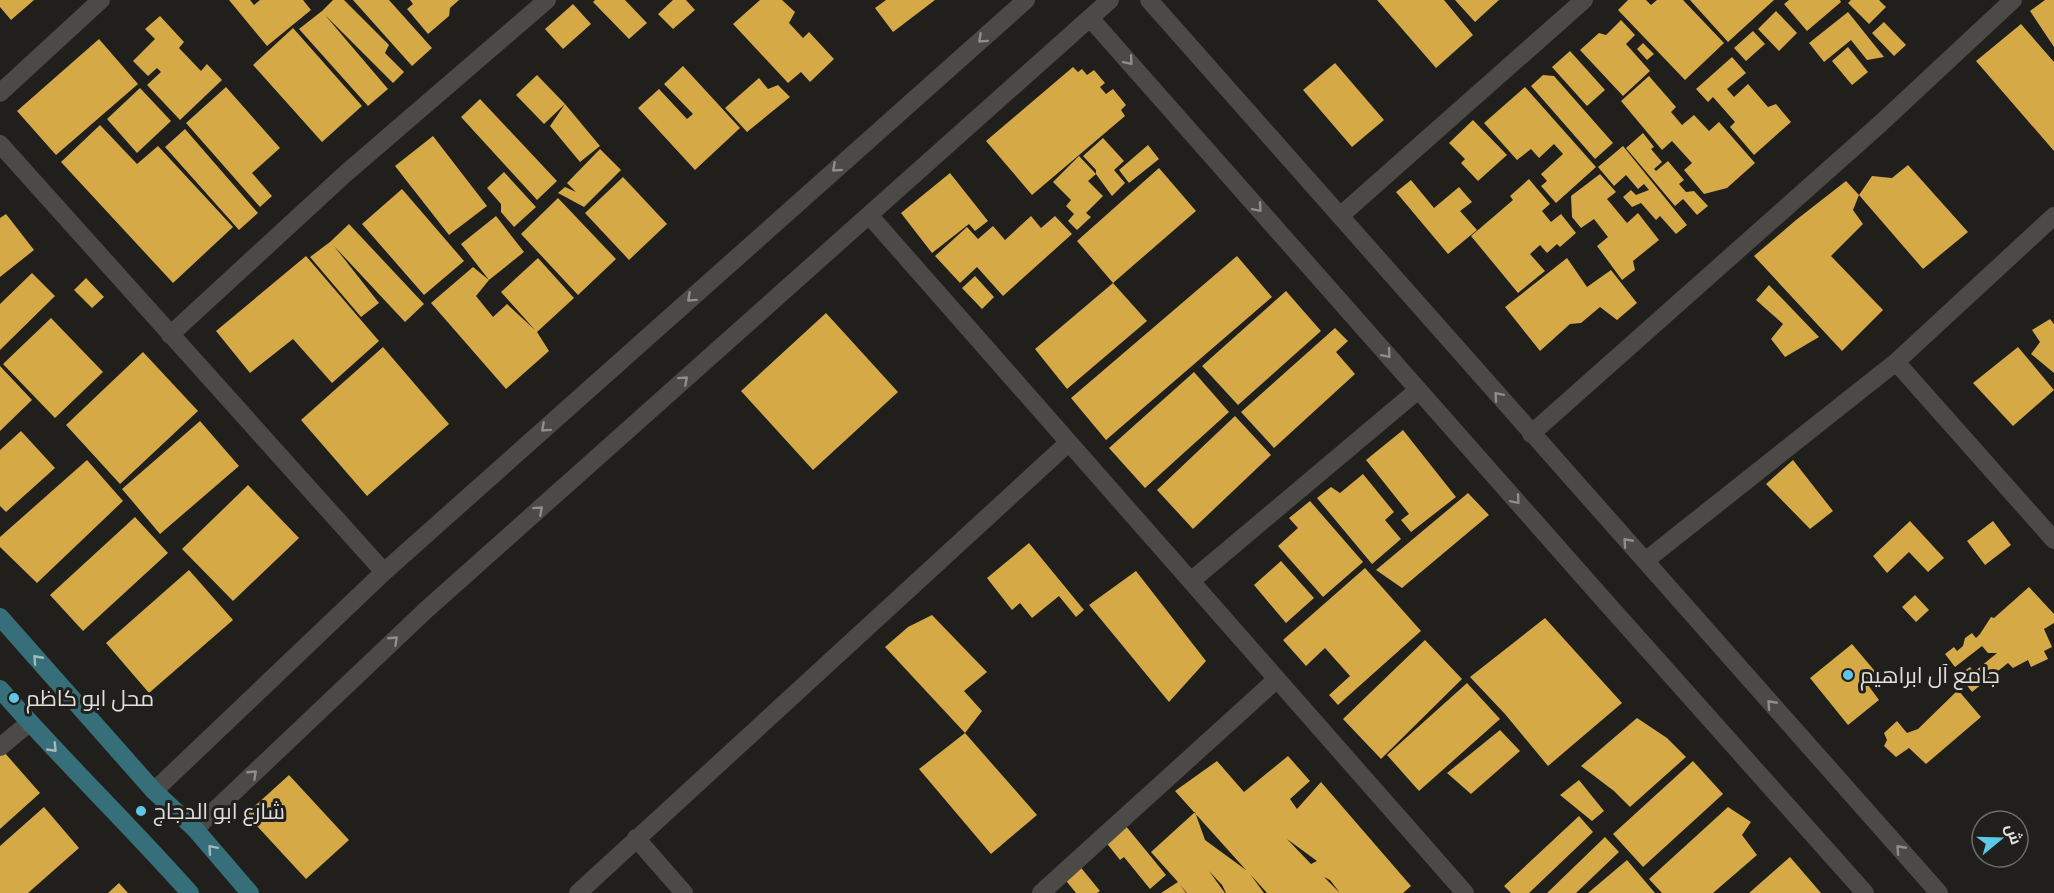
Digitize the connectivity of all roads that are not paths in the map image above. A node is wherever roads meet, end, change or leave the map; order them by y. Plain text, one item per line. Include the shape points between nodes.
1 (101, 0) edge
2 (547, 0) edge
3 (1026, 0) edge
4 (1110, 0) edge
5 (1149, 0) edge
6 (1584, 0) edge
7 (2013, 0) edge
8 (1090, 18) junction
9 (0, 93) edge
10 (0, 144) edge
11 (869, 215) junction
12 (1340, 216) junction
13 (2054, 216) edge
14 (170, 335) junction
15 (1896, 362) junction
16 (1418, 390) junction
17 (1532, 434) junction
18 (1067, 444) junction
19 (2054, 540) edge
20 (1644, 561) junction
21 (384, 572) junction
22 (1191, 580) junction
23 (0, 617) edge
24 (1277, 679) junction
25 (0, 689) edge
26 (29, 723) junction
27 (0, 747) edge
28 (154, 791) junction
29 (195, 829) junction
30 (636, 838) junction
31 (190, 893) edge
32 (250, 893) edge
33 (578, 893) edge
34 (684, 893) edge
35 (1041, 893) edge
36 (1465, 893) edge
37 (1865, 893) edge
38 (1939, 893) edge

1 - 9 street
2 - 14 street via 345,174
3 -> 21 street
4 - 8 street
5 - 12 street
6 - 12 street
7 - 17 street
8 - 11 street
8 -> 16 street
10 - 14 street
11 - 18 street
29 -> 11 street via 426,610
17 -> 12 street
13 - 15 street
14 - 21 street
15 - 19 street
15 - 20 street
16 - 22 street
16 -> 37 street
20 -> 17 street
18 - 22 street
18 - 30 street
38 -> 20 street
21 - 28 street
22 - 24 street
28 -> 23 street
24 - 35 street
24 - 36 street
25 - 26 street
26 - 27 street
26 -> 31 street
28 - 29 street
32 -> 29 street
30 - 33 street
30 - 34 street

